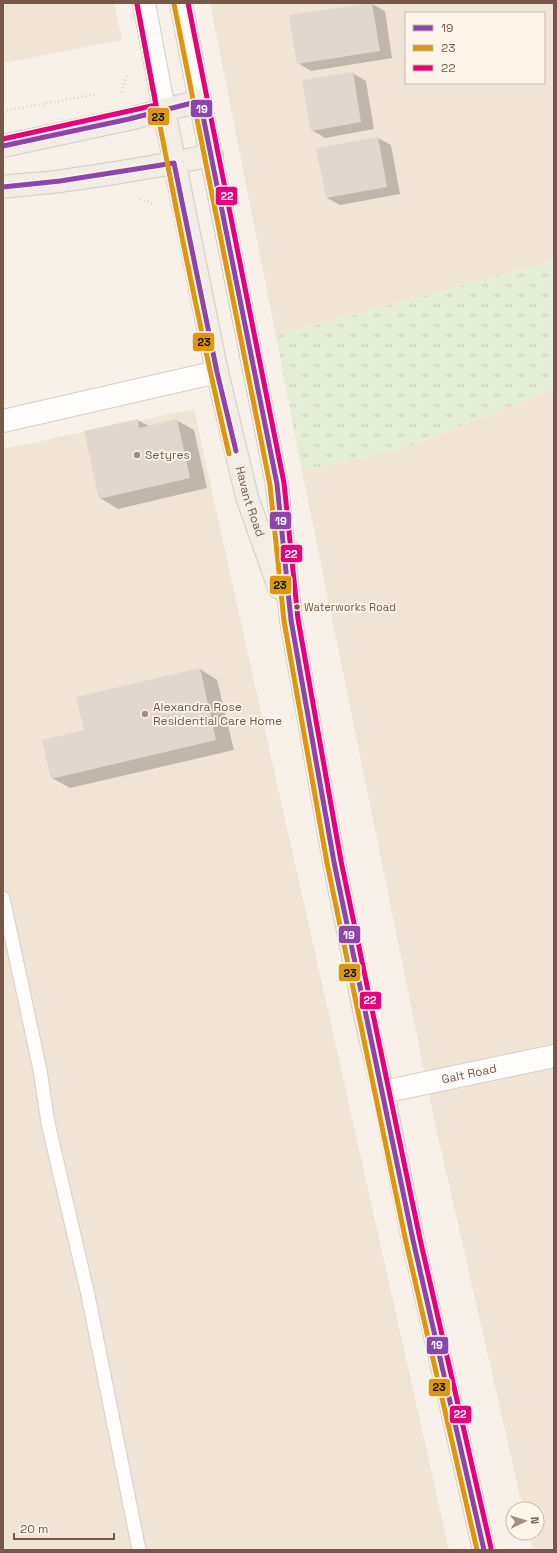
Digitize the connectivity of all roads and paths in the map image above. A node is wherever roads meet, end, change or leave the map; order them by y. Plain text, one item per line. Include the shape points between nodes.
1 (144, 3) edge
2 (181, 3) edge
3 (122, 90) dead end
4 (115, 91) dead end
5 (100, 94) dead end
6 (200, 101) junction
7 (164, 110) junction
8 (3, 111) edge
9 (3, 146) edge
10 (212, 154) junction
11 (174, 163) junction
12 (3, 187) edge
13 (217, 372) junction
14 (3, 421) edge
15 (290, 620) junction
16 (3, 898) edge
17 (554, 1056) edge
18 (383, 1092) junction
19 (139, 1550) edge
20 (484, 1550) edge

1 - 7 street, Havant Road
2 - 6 street, Havant Road
3 - 4 path
5 - 8 path
6 - 7 main road
6 - 10 main road, Havant Road
7 - 9 main road
7 - 11 main road, Havant Road
10 - 11 main road
10 - 15 main road, Havant Road via 277,484
11 - 12 main road
11 - 13 main road, Havant Road
13 - 14 street
13 - 15 main road, Havant Road via 247,497
15 - 18 main road, Havant Road via 334,862
16 - 19 lane via 40,1070 48,1123 88,1295
17 - 18 street, Galt Road
18 - 20 main road, Havant Road via 412,1240

